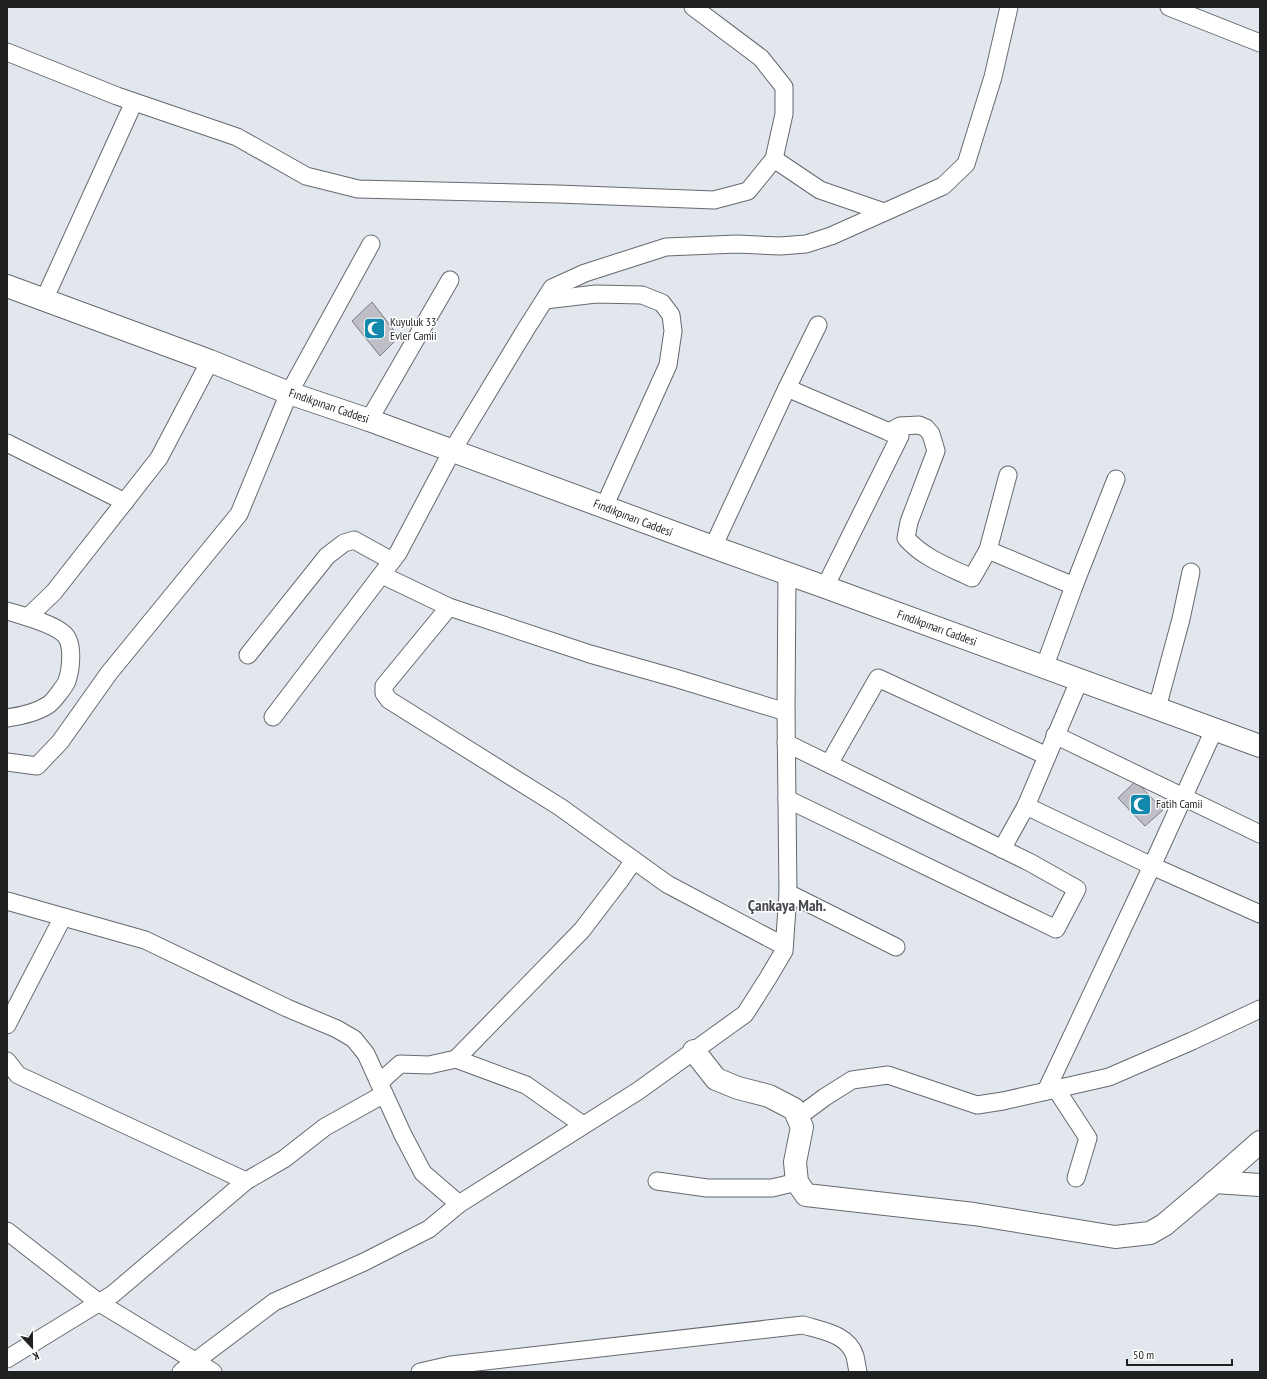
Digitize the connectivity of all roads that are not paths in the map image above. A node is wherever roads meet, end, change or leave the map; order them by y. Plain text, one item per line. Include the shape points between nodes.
1 (693, 7) edge
2 (1010, 7) edge
3 (1169, 7) edge
4 (1260, 43) edge
5 (9, 57) edge
6 (134, 102) junction
7 (774, 159) junction
8 (884, 212) junction
9 (371, 244) dead end
10 (450, 280) dead end
11 (7, 286) edge
12 (44, 300) junction
13 (545, 300) junction
14 (818, 325) dead end
15 (210, 361) junction
16 (787, 388) junction
17 (290, 393) junction
18 (369, 420) junction
19 (889, 432) junction
20 (7, 443) edge
21 (452, 451) junction
22 (1008, 475) dead end
23 (1116, 479) dead end
24 (126, 502) junction
25 (604, 507) junction
26 (713, 547) junction
27 (988, 550) junction
28 (387, 568) junction
29 (1191, 572) dead end
30 (787, 573) junction
31 (1074, 586) junction
32 (826, 587) junction
33 (450, 607) junction
34 (7, 611) edge
35 (28, 618) junction
36 (248, 655) dead end
37 (1044, 668) junction
38 (1079, 681) junction
39 (1157, 708) junction
40 (786, 712) junction
41 (273, 717) dead end
42 (7, 718) edge
43 (1214, 730) junction
44 (1055, 735) junction
45 (786, 743) junction
46 (1260, 746) edge
47 (1047, 756) junction
48 (7, 762) edge
49 (829, 764) junction
50 (1184, 797) junction
51 (787, 799) junction
52 (1026, 806) junction
53 (1260, 834) edge
54 (1002, 849) junction
55 (634, 860) junction
56 (1152, 866) junction
57 (788, 893) junction
58 (7, 901) edge
59 (1260, 914) edge
60 (63, 917) junction
61 (784, 946) junction
62 (896, 947) dead end
63 (1260, 1009) edge
64 (7, 1025) edge
65 (694, 1051) junction
66 (456, 1059) junction
67 (7, 1061) edge
68 (381, 1088) junction
69 (1051, 1090) junction
70 (798, 1117) junction
71 (584, 1125) junction
72 (1260, 1142) edge
73 (1076, 1178) dead end
74 (246, 1181) junction
75 (657, 1181) dead end
76 (797, 1182) junction
77 (1214, 1182) junction
78 (1260, 1185) edge
79 (459, 1204) junction
80 (7, 1231) edge
81 (98, 1302) junction
82 (7, 1359) edge
83 (195, 1360) junction
84 (181, 1372) edge
85 (213, 1372) edge
86 (420, 1372) edge
87 (858, 1372) edge

1 - 7 street via 761,58 784,87 784,114
2 - 8 street via 993,77 966,164 943,186
3 - 4 street
5 - 6 street
6 - 7 street via 237,137 306,176 358,189 714,200 748,191
6 - 12 street
7 - 8 street via 820,190
8 - 13 street via 831,236 806,244 666,247 585,273 552,288
9 - 17 street
10 - 18 street
11 - 12 main road, Fındıkpınarı Caddesi
12 - 15 main road, Fındıkpınarı Caddesi
13 - 21 street
13 - 25 street via 596,294 642,294 662,303 671,315 673,330 668,365
14 - 16 street
15 - 17 main road, Fındıkpınarı Caddesi
15 - 24 street via 159,458
16 - 19 street
16 - 26 street
17 - 18 main road, Fındıkpınarı Caddesi
17 - 48 street via 239,514 109,673 60,742 37,766
18 - 21 main road, Fındıkpınarı Caddesi
19 - 27 street via 900,426 919,425 931,434 936,451 909,522 906,538 933,560 972,578
19 - 32 street via 900,436
20 - 24 street
21 - 25 main road, Fındıkpınarı Caddesi
21 - 28 street via 398,553
22 - 27 street
23 - 31 street
24 - 35 street via 54,592
25 - 26 main road, Fındıkpınarı Caddesi
26 - 30 main road, Fındıkpınarı Caddesi
27 - 31 street
28 - 33 street
28 - 36 street via 354,540 344,543 327,556
28 - 41 street
29 - 39 street
30 - 32 main road, Fındıkpınarı Caddesi
30 - 40 street
31 - 37 street
32 - 37 main road, Fındıkpınarı Caddesi
33 - 40 street via 590,654
33 - 55 street via 384,686 384,694 389,700 560,807
34 - 35 street
35 - 42 street via 65,634 71,650 68,676 49,705 23,716
37 - 38 main road, Fındıkpınarı Caddesi
38 - 39 main road, Fındıkpınarı Caddesi
38 - 44 street
39 - 43 main road, Fındıkpınarı Caddesi
40 - 45 street
43 - 46 main road, Fındıkpınarı Caddesi
43 - 50 street
44 - 47 street
44 - 50 street
45 - 49 street
45 - 51 street
47 - 49 street via 878,678
47 - 52 street
49 - 54 street
50 - 53 street
50 - 56 street
51 - 54 street via 1056,929 1077,889
51 - 57 street
52 - 54 street
52 - 56 street
55 - 61 street via 667,884
55 - 66 street via 582,930
56 - 59 street
56 - 69 street
57 - 61 street
57 - 62 street
58 - 60 street
60 - 64 street
60 - 68 street via 145,940 354,1039 366,1054
61 - 65 street via 784,951 746,1014
63 - 69 street via 1109,1077
65 - 70 main road via 716,1079 770,1096 794,1109
65 - 71 street
66 - 68 street via 429,1065 400,1064
66 - 71 street via 526,1085
67 - 74 street via 18,1075
68 - 74 street via 284,1159
68 - 79 street via 423,1174
69 - 70 street via 977,1105 888,1075 852,1080
69 - 73 street via 1088,1138
70 - 76 main road via 802,1126 795,1162
71 - 79 street
72 - 77 main road
74 - 81 street via 113,1294
75 - 76 street via 707,1188 772,1188
76 - 77 main road via 806,1195 974,1214 1115,1237 1150,1233 1164,1225
77 - 78 main road
79 - 83 street via 429,1229 364,1262 274,1302
80 - 81 street
81 - 82 street
81 - 83 street
83 - 84 street
83 - 85 street
86 - 87 street via 451,1365 803,1325 837,1335 848,1344 855,1356

